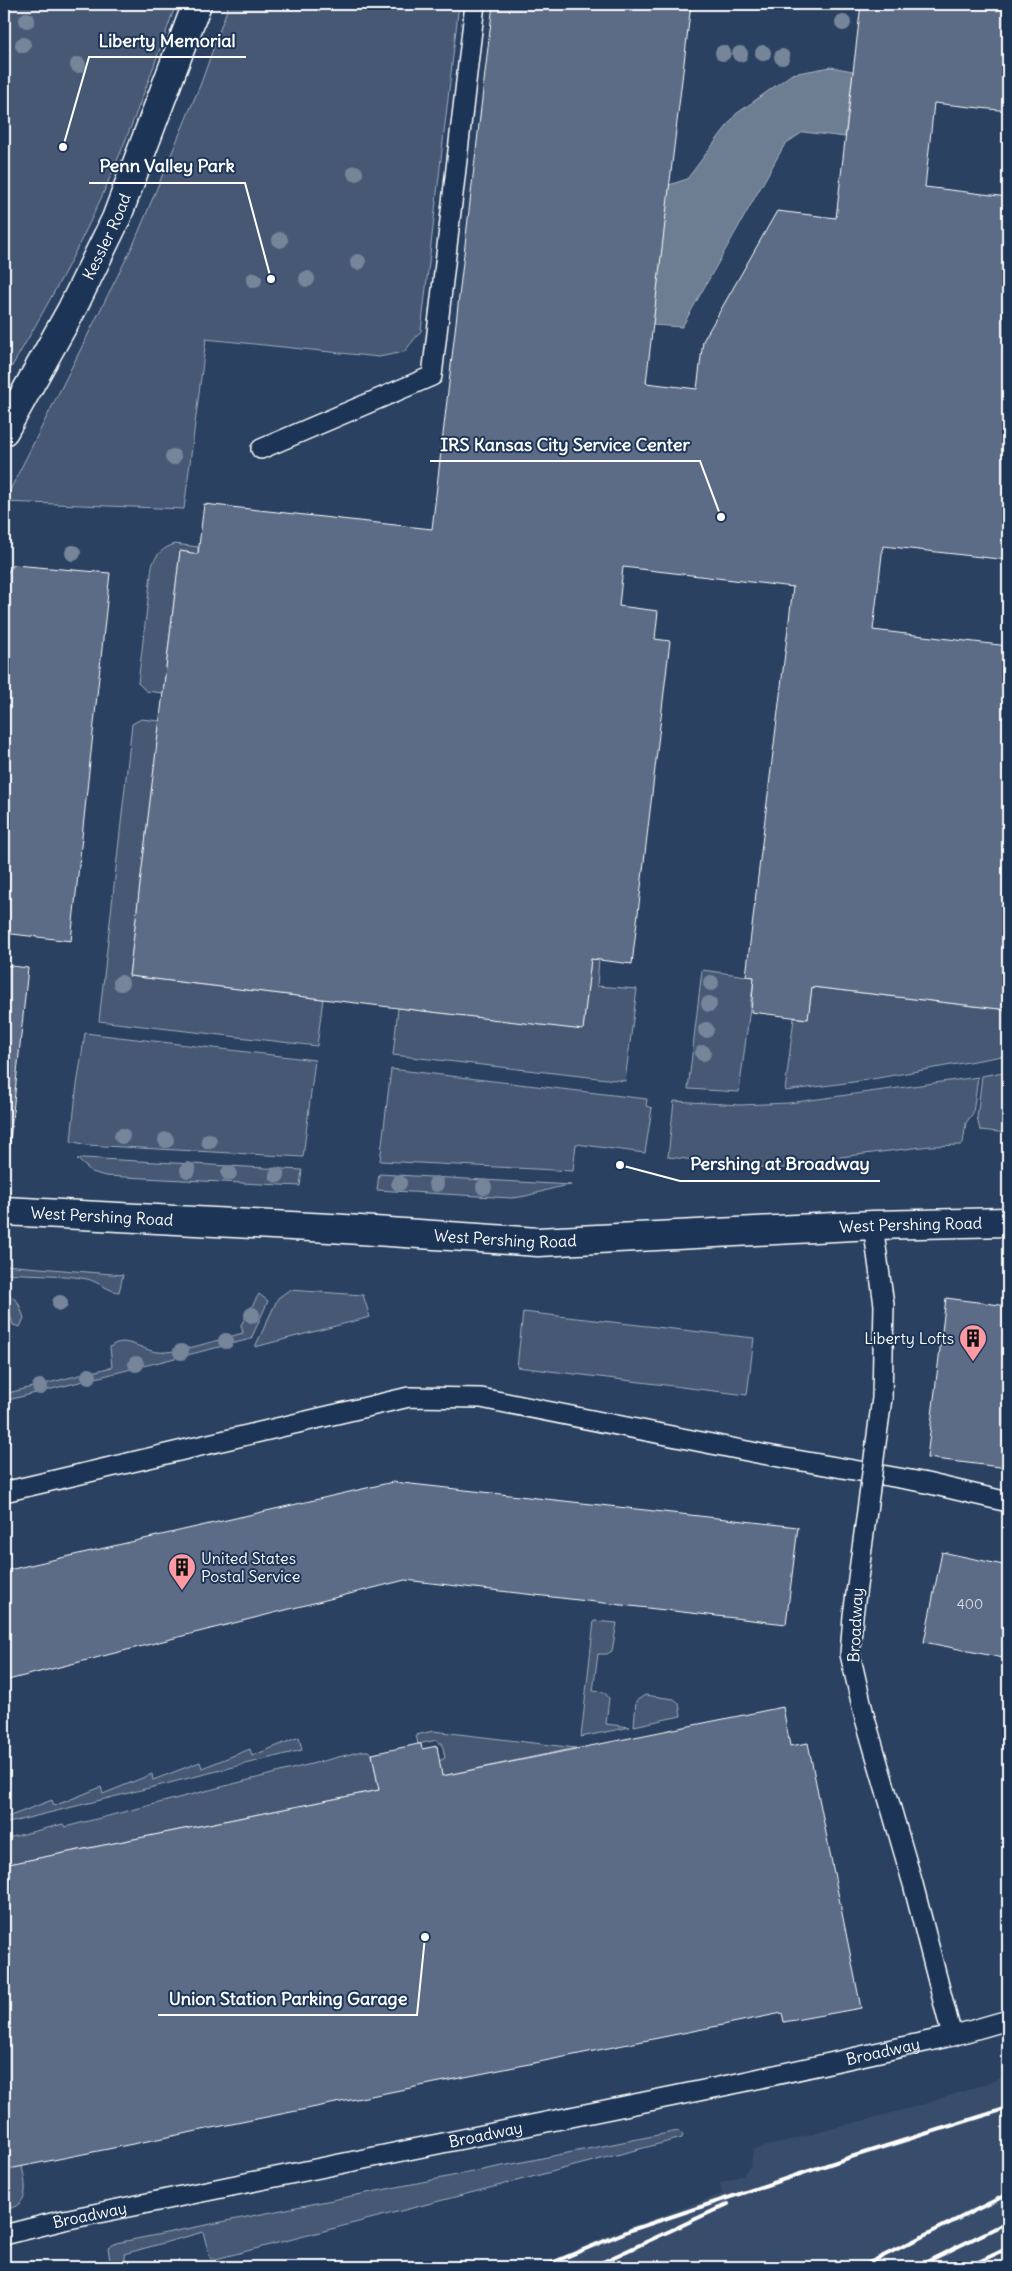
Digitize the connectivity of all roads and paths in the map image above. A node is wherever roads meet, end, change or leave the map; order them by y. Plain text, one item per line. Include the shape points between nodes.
1 (197, 4) edge
2 (475, 4) edge
3 (4, 431) edge
4 (261, 449) dead end
5 (4, 1212) edge
6 (1008, 1222) edge
7 (873, 1225) junction
8 (4, 1492) edge
9 (1008, 1502) edge
10 (1008, 2020) edge
11 (952, 2036) junction
12 (4, 2235) edge

1 - 3 main road, Kessler Road via 116,218 72,309
2 - 4 lane via 432,376
5 - 7 main road, West Pershing Road via 538,1242
6 - 7 main road, West Pershing Road
7 - 11 lane, Broadway, bridge via 884,1305 882,1398 853,1616 854,1677 914,1884
8 - 9 lane via 409,1397 481,1398 922,1482
10 - 11 lane
11 - 12 lane, Broadway

